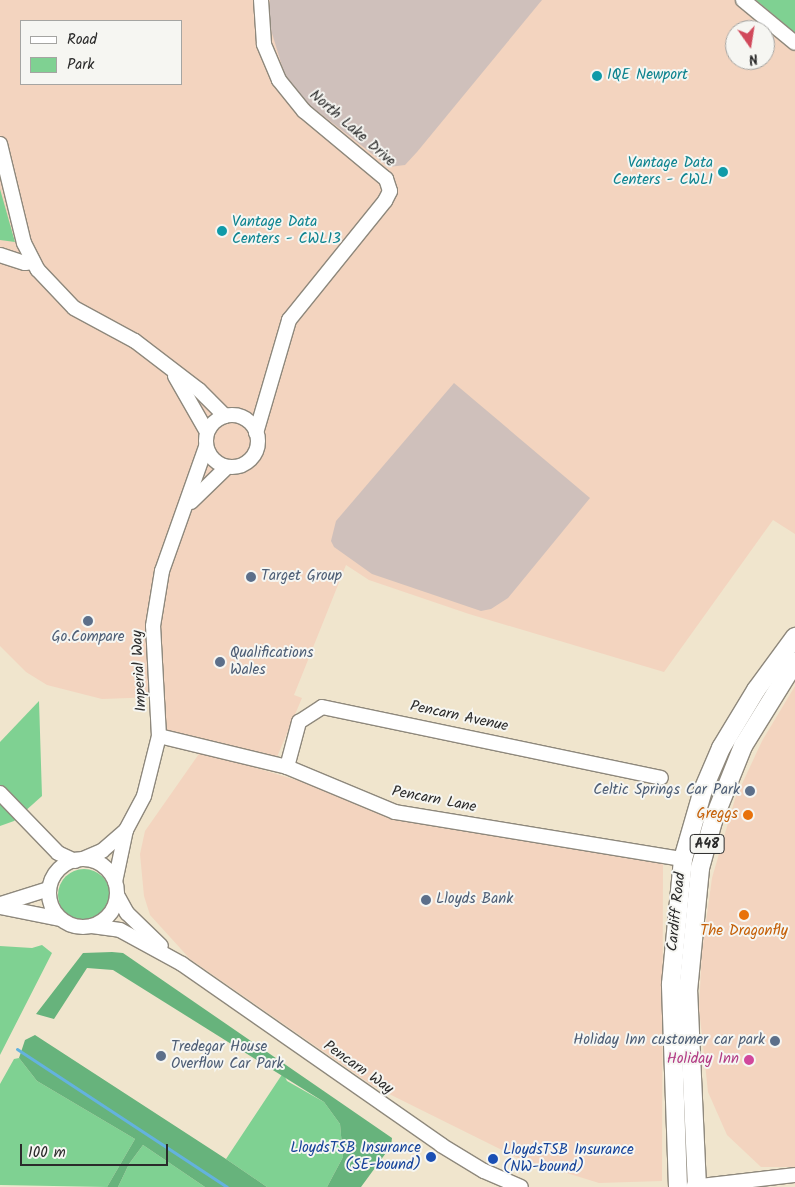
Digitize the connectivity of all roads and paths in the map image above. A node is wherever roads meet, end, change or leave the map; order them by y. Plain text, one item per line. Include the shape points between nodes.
1 (261, 0) edge
2 (743, 0) edge
3 (795, 43) edge
4 (0, 144) edge
5 (0, 255) edge
6 (33, 262) junction
7 (167, 365) junction
8 (263, 402) junction
9 (225, 416) junction
10 (245, 419) junction
11 (208, 432) junction
12 (256, 433) junction
13 (206, 447) junction
14 (227, 467) junction
15 (186, 508) junction
16 (795, 637) edge
17 (795, 662) edge
18 (159, 736) junction
19 (288, 767) junction
20 (661, 778) dead end
21 (0, 794) edge
22 (126, 830) junction
23 (44, 839) junction
24 (683, 859) junction
25 (79, 860) junction
26 (51, 883) junction
27 (116, 888) junction
28 (0, 906) edge
29 (60, 918) junction
30 (92, 926) junction
31 (182, 964) junction
32 (789, 1176) edge
33 (521, 1187) edge
34 (678, 1187) edge
35 (693, 1187) edge
36 (697, 1187) edge
37 (754, 1187) edge

1 - 8 street, North Lake Drive via 264,44 278,80 304,111 386,179 390,191 386,201 289,320 272,382
2 - 3 street
4 - 6 street via 24,243
5 - 6 street via 25,263
6 - 7 street via 74,308 135,341
7 - 9 street
7 - 11 street
8 - 10 street, North Lake Drive
8 - 12 street, North Lake Drive
9 - 10 street
9 - 11 street via 212,424
10 - 12 street
11 - 13 street, Imperial Way
12 - 14 street, Imperial Way via 258,448 250,461 239,467
13 - 14 street via 213,460
13 - 15 street, Imperial Way
14 - 15 street, Imperial Way
15 - 18 street, Imperial Way via 162,571 155,606 153,626
16 - 24 main road, Cardiff Road / A48 via 756,690 721,748 703,790
17 - 36 main road, Cardiff Road / A48 via 743,746 713,821 700,868 688,991
18 - 19 street, Pencarn Lane
18 - 22 street, Imperial Way via 144,796
19 - 20 street, Pencarn Avenue via 299,722 322,706
19 - 24 street, Pencarn Lane via 395,812
21 - 23 street
22 - 25 street, Imperial Way via 102,851
22 - 27 street, Imperial Way
23 - 25 street via 58,852
23 - 26 street via 52,859
24 - 34 main road, Cardiff Road / A48 via 671,984
25 - 26 street via 64,865
25 - 27 street via 102,866
26 - 28 street
26 - 29 street via 52,905
27 - 30 street via 109,914
27 - 31 street, Pencarn Way via 127,913
28 - 29 street
29 - 30 street via 72,925
30 - 31 street, Pencarn Way via 120,930
31 - 33 street, Pencarn Way via 441,1146 484,1171
32 - 36 street
32 - 37 street
35 - 36 street

